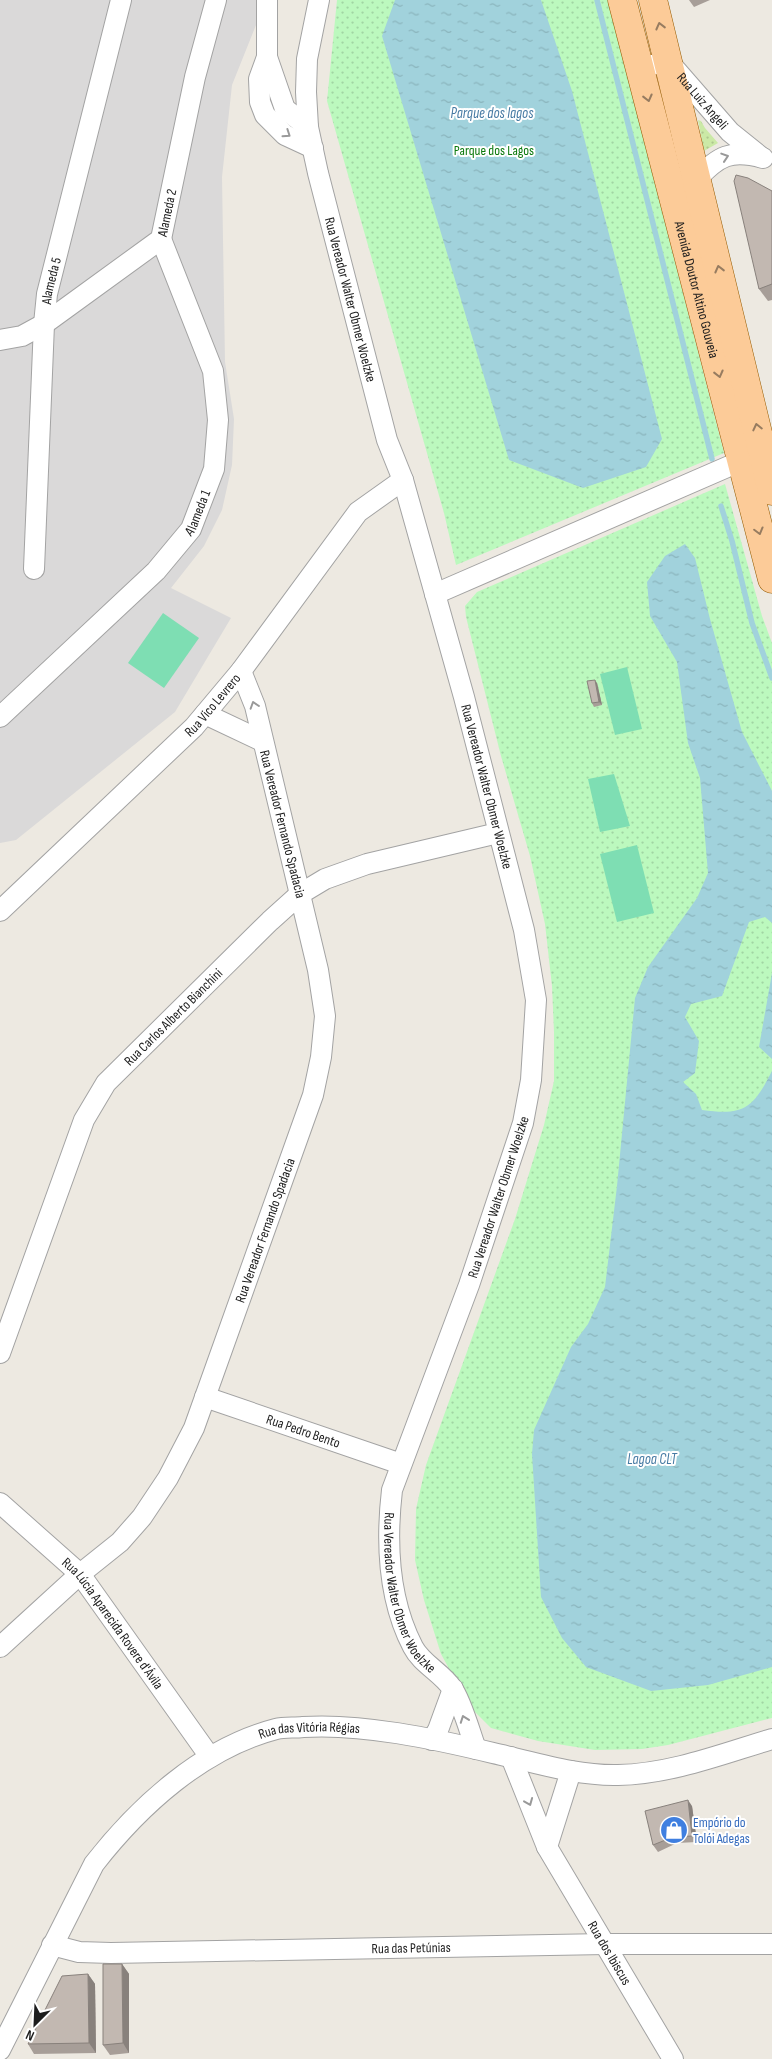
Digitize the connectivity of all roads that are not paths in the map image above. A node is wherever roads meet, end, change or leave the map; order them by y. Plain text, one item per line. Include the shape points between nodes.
1 (121, 0) edge
2 (216, 0) edge
3 (267, 0) edge
4 (319, 0) edge
5 (622, 0) edge
6 (653, 0) edge
7 (267, 57) junction
8 (668, 62) junction
9 (640, 67) junction
10 (308, 127) junction
11 (313, 148) junction
12 (766, 160) edge
13 (697, 179) junction
14 (161, 239) junction
15 (44, 324) junction
16 (0, 340) edge
17 (741, 461) junction
18 (403, 480) junction
19 (772, 491) edge
20 (772, 498) edge
21 (34, 569) dead end
22 (772, 579) edge
23 (435, 594) junction
24 (240, 671) junction
25 (205, 714) junction
26 (0, 717) edge
27 (262, 741) junction
28 (498, 833) junction
29 (300, 894) junction
30 (0, 911) edge
31 (0, 1353) edge
32 (205, 1397) junction
33 (401, 1464) junction
34 (0, 1503) edge
35 (80, 1574) junction
36 (0, 1647) edge
37 (453, 1689) junction
38 (772, 1739) edge
39 (432, 1740) junction
40 (476, 1749) junction
41 (210, 1757) junction
42 (511, 1757) junction
43 (571, 1771) junction
44 (547, 1847) junction
45 (606, 1944) junction
46 (772, 1944) edge
47 (52, 1945) junction
48 (0, 2050) edge
49 (672, 2059) edge

1 - 15 street, Alameda 5 via 47,294
2 - 14 street, Alameda 2 via 195,77
3 - 7 street
4 - 10 street, Rua Vereador Walter Obmer Woelzke via 307,59
5 - 9 main road, Avenida Doutor Altino Gouveia
8 -> 6 main road, Avenida Doutor Altino Gouveia
7 - 10 street via 285,109
7 -> 11 street via 259,79 260,102 265,115 285,135
8 - 9 street, Rua Luiz Angeli
8 - 12 street, Rua Luiz Angeli via 730,132
8 - 13 main road, Avenida Doutor Altino Gouveia
9 -> 17 main road, Avenida Doutor Altino Gouveia
10 - 11 street, Rua Vereador Walter Obmer Woelzke
11 - 18 street, Rua Vereador Walter Obmer Woelzke via 387,440
13 -> 12 street, Rua Luiz Angeli via 722,157 735,154
19 -> 13 main road, Avenida Doutor Altino Gouveia
14 - 15 street, Alameda 2
14 - 26 street, Alameda 1 via 213,371 218,420 214,469 192,528 156,571
15 - 16 street, Alameda 2 via 22,336
15 - 21 street, Alameda 5
17 - 20 street via 759,468 765,489
17 -> 22 main road, Avenida Doutor Altino Gouveia
17 - 23 street
18 - 23 street, Rua Vereador Walter Obmer Woelzke
18 - 24 street, Rua Vico Levrero via 358,512
23 - 28 street, Rua Vereador Walter Obmer Woelzke
24 - 25 street, Rua Vico Levrero
27 -> 24 street, Rua Vereador Fernando Spadacia via 255,706
25 - 27 street, Rua Vereador Fernando Spadacia
25 - 30 street, Rua Vico Levrero
27 - 29 street, Rua Vereador Fernando Spadacia
28 - 29 street, Rua Carlos Alberto Bianchini via 367,864 325,879
28 - 33 street, Rua Vereador Walter Obmer Woelzke via 524,930 536,1000 531,1080 523,1124 510,1165 469,1285
29 - 31 street, Rua Carlos Alberto Bianchini via 106,1083 84,1120
29 - 32 street, Rua Vereador Fernando Spadacia via 325,1016 321,1057 313,1095
32 - 33 street, Rua Pedro Bento
32 - 35 street, Rua Vereador Fernando Spadacia via 194,1428 168,1478 142,1517 120,1542
33 - 37 street, Rua Vereador Walter Obmer Woelzke via 392,1490 388,1522 390,1570 398,1608 413,1648
34 - 35 street, Rua Lúcia Aparecida Rovere d'Ávila
35 - 36 street, Rua Vereador Fernando Spadacia
35 - 41 street, Rua Lúcia Aparecida Rovere d'Ávila
37 - 39 street, Rua Vereador Walter Obmer Woelzke
40 -> 37 street, Rua Vereador Walter Obmer Woelzke
38 - 43 street, Rua das Vitória Régias via 663,1771 619,1775
39 - 40 street, Rua das Vitória Régias
39 - 41 street, Rua das Vitória Régias via 326,1726 277,1729
40 - 42 street, Rua das Vitória Régias
41 - 47 street, Rua das Vitória Régias via 146,1807 116,1836 94,1864
42 - 43 street, Rua das Vitória Régias
42 -> 44 street, Rua dos Ibiscus
43 - 44 street
44 - 45 street, Rua dos Ibiscus
45 - 46 street, Rua das Petúnias
45 - 47 street, Rua das Petúnias via 110,1953 78,1952
45 - 49 street, Rua dos Ibiscus
47 - 48 street, Rua das Vitória Régias

